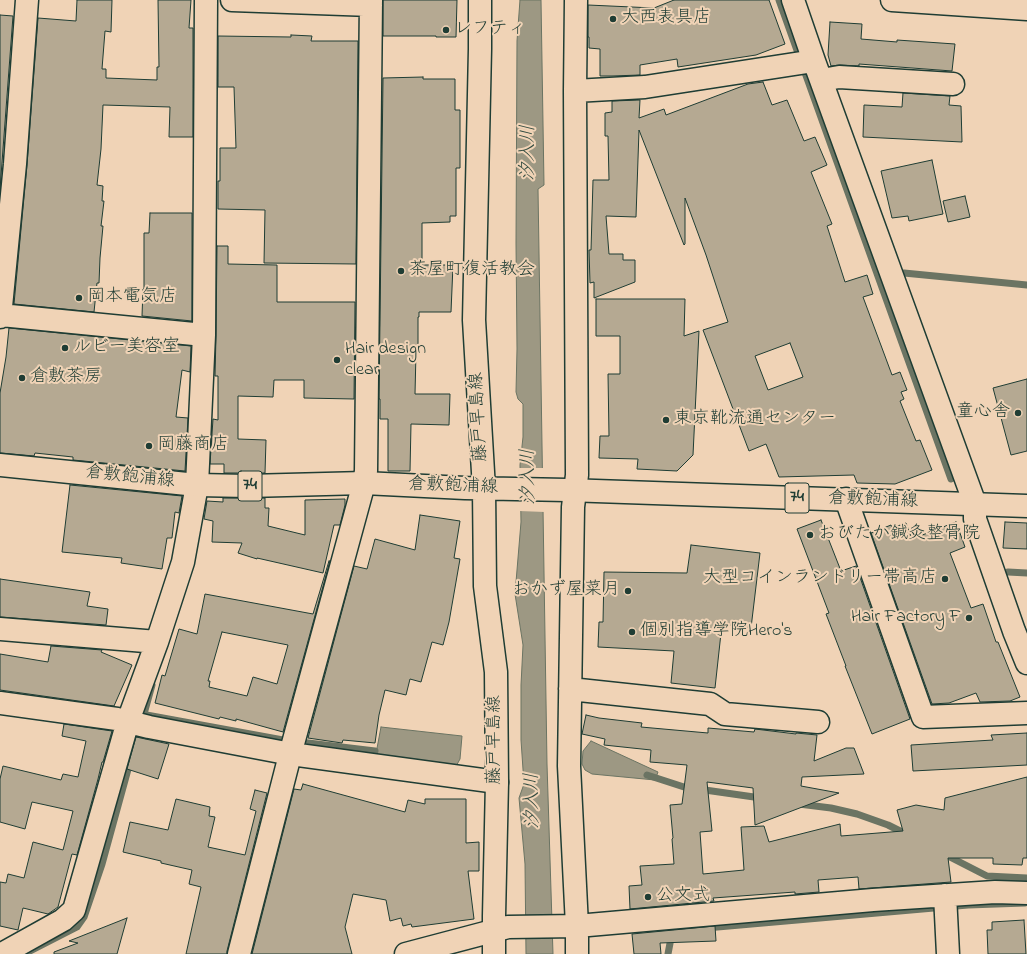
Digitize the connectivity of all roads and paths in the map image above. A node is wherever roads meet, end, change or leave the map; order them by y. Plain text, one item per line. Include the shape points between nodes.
1 (27, 0) edge
2 (206, 0) edge
3 (232, 0) edge
4 (480, 0) edge
5 (576, 0) edge
6 (793, 0) edge
7 (892, 0) edge
8 (371, 2) edge
9 (1027, 9) edge
10 (809, 67) junction
11 (953, 84) dead end
12 (576, 92) junction
13 (0, 311) edge
14 (204, 335) junction
15 (0, 465) edge
16 (364, 484) junction
17 (197, 485) junction
18 (492, 489) junction
19 (571, 491) junction
20 (846, 500) junction
21 (975, 504) junction
22 (1027, 506) edge
23 (0, 629) edge
24 (1021, 631) edge
25 (157, 642) junction
26 (1027, 663) edge
27 (570, 689) junction
28 (0, 703) edge
29 (1027, 713) edge
30 (818, 722) dead end
31 (137, 723) junction
32 (293, 746) junction
33 (497, 782) junction
34 (1027, 893) edge
35 (945, 903) junction
36 (572, 926) junction
37 (501, 929) junction
38 (2, 954) edge
39 (239, 954) edge
40 (406, 954) edge
41 (494, 954) edge
42 (577, 954) edge
43 (948, 954) edge

1 - 13 street via 15,164
2 - 14 street
3 - 8 street
4 - 18 street, 藤戸早島線 via 474,320
5 - 12 street
6 - 10 street
7 - 9 street
8 - 16 street
10 - 11 street via 839,77
10 - 12 street via 645,87
10 - 21 street
12 - 19 street via 578,475
13 - 14 street
14 - 17 street
15 - 17 street, 倉敷飽浦線 / 74
16 - 17 street, 倉敷飽浦線 / 74
16 - 18 street, 倉敷飽浦線 / 74
16 - 32 street
17 - 25 street via 183,562
18 - 19 street, 倉敷飽浦線 / 74
18 - 33 street, 藤戸早島線 via 485,586 496,672
19 - 20 street, 倉敷飽浦線 / 74
19 - 27 street via 573,507
20 - 21 street, 倉敷飽浦線 / 74
20 - 29 street via 923,716
21 - 22 street, 倉敷飽浦線 / 74
21 - 24 street via 975,518
23 - 25 street
24 - 26 street
25 - 31 street
27 - 30 street via 710,704 725,714
27 - 36 street
28 - 31 street
31 - 32 street
31 - 38 street via 74,910 63,920
32 - 33 street
32 - 39 street
33 - 37 street, 藤戸早島線
34 - 35 street via 995,892
35 - 36 street via 866,900
35 - 43 street
36 - 37 street
36 - 42 street
37 - 40 street
37 - 41 street, 藤戸早島線

